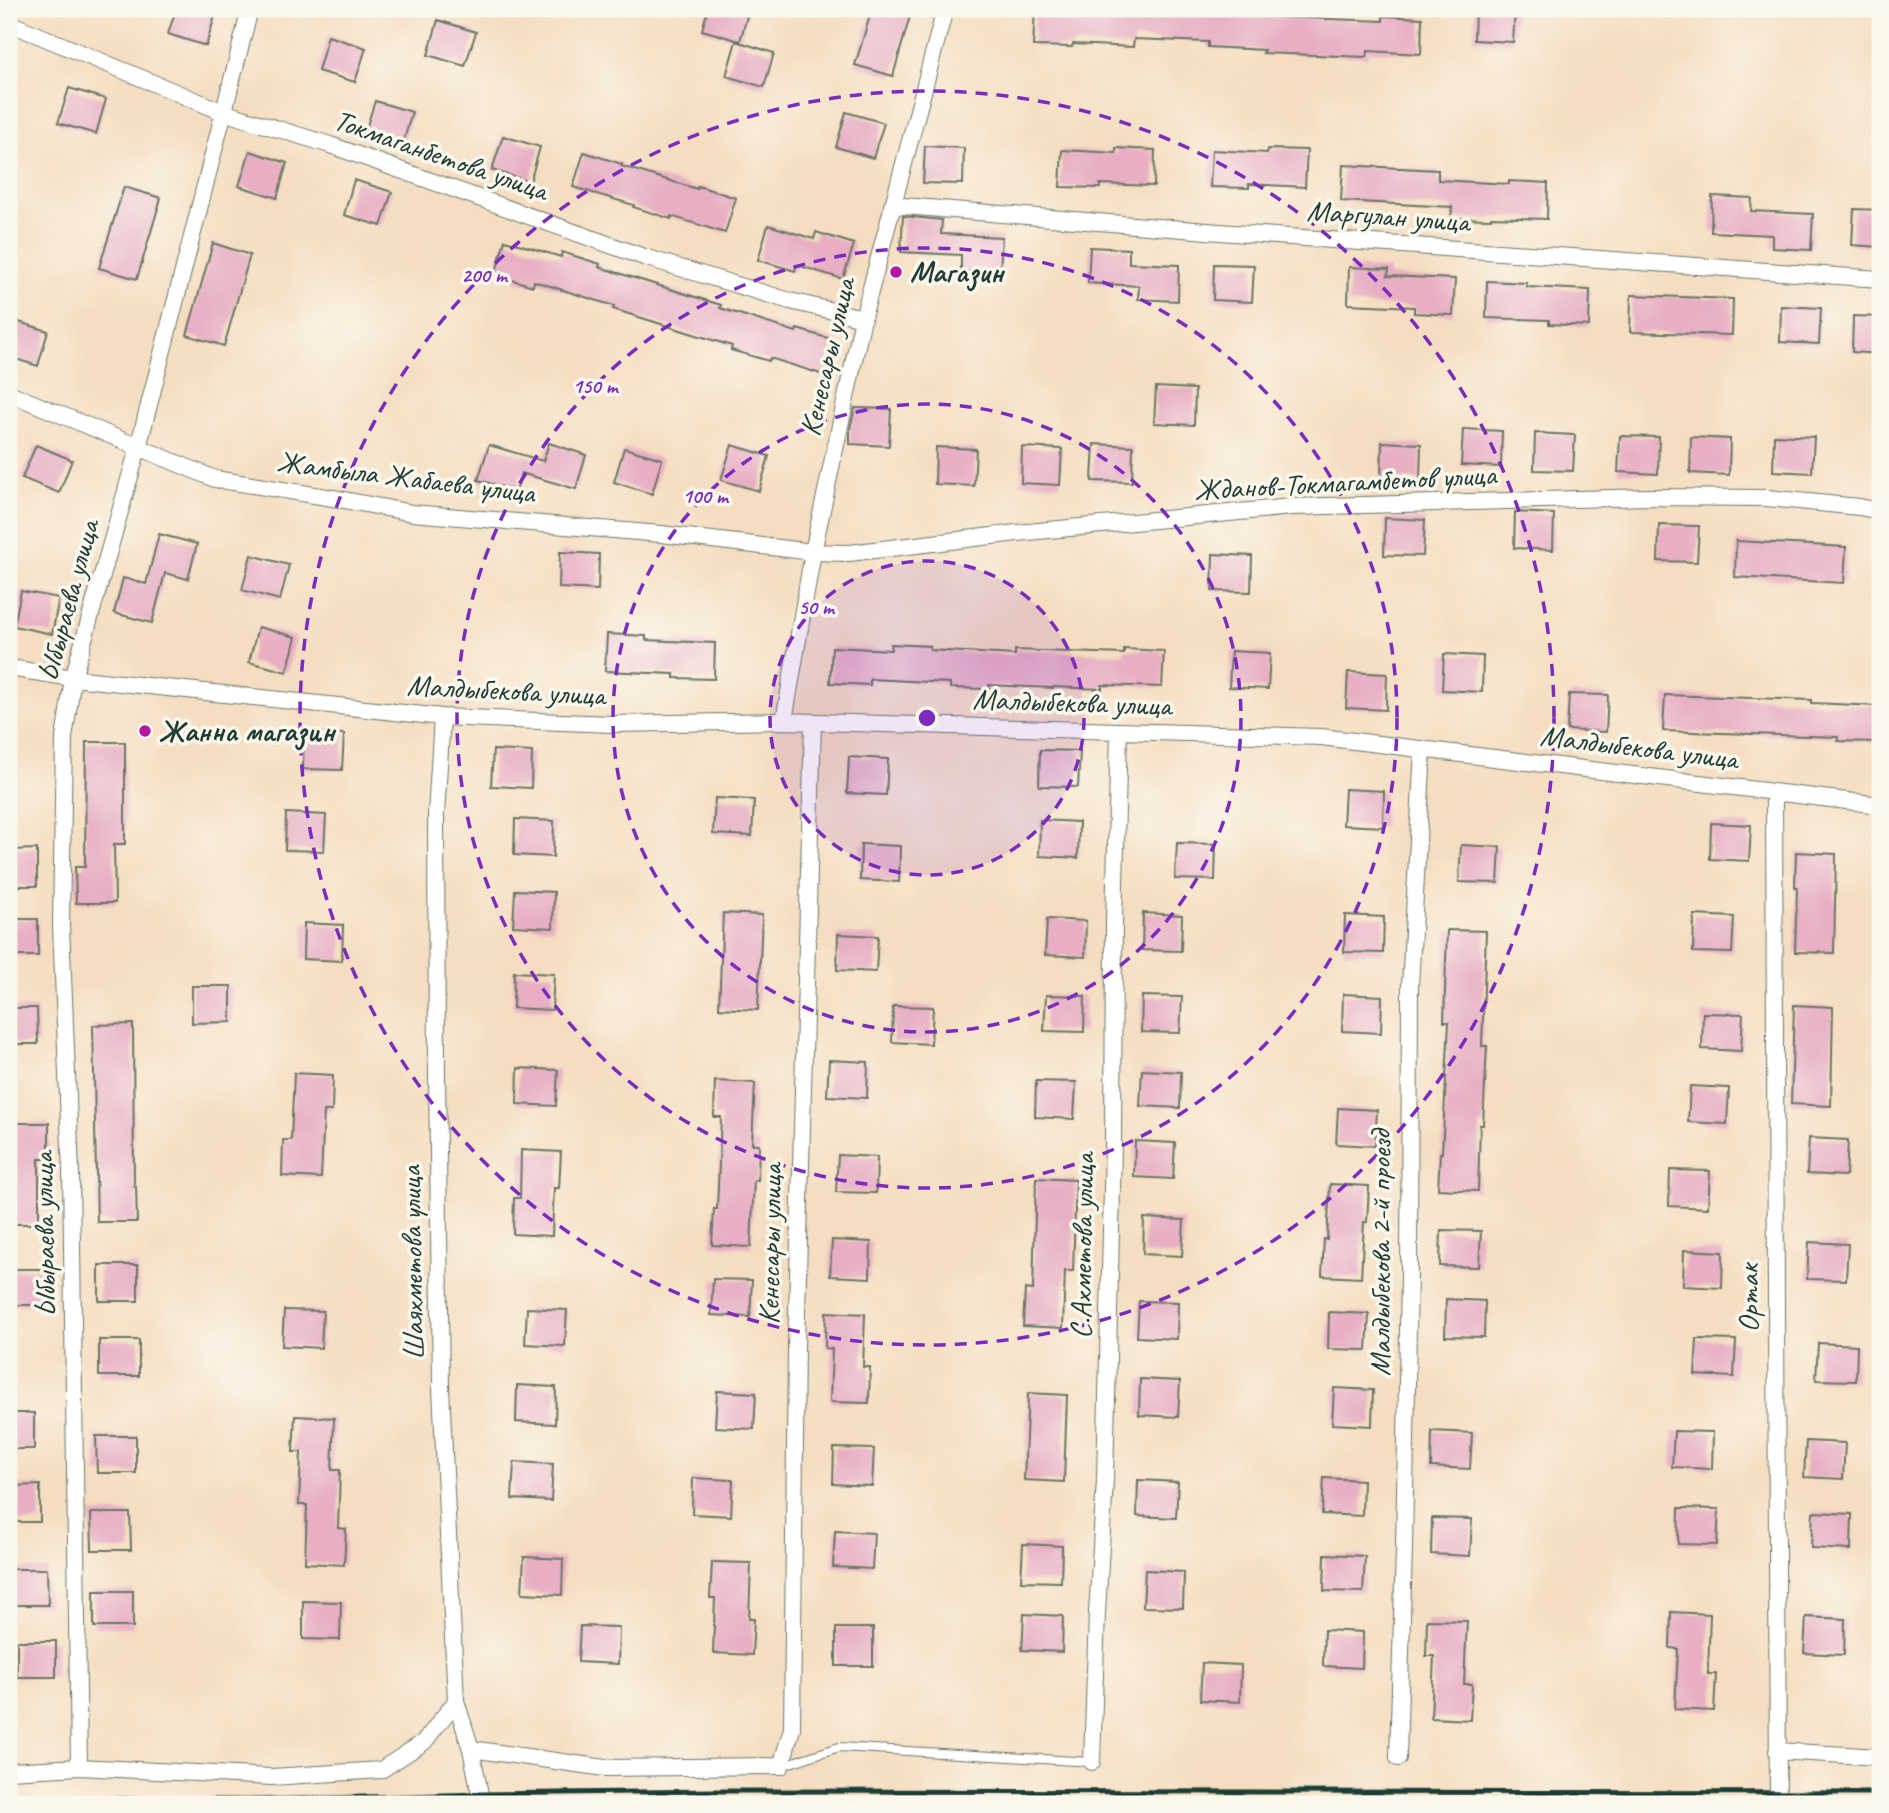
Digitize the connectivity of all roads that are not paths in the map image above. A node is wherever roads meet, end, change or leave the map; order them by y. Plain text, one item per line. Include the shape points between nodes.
1 (250, 9) edge
2 (945, 9) edge
3 (9, 23) edge
4 (223, 112) junction
5 (892, 205) junction
6 (1880, 279) edge
7 (863, 318) junction
8 (9, 393) edge
9 (138, 448) junction
10 (1880, 511) edge
11 (813, 552) junction
12 (9, 668) edge
13 (73, 678) junction
14 (442, 717) junction
15 (784, 721) junction
16 (813, 722) junction
17 (1119, 731) junction
18 (1423, 749) junction
19 (1774, 792) junction
20 (1880, 805) edge
21 (456, 1701) junction
22 (471, 1749) junction
23 (1777, 1751) junction
24 (1398, 1758) dead end
25 (1880, 1758) edge
26 (1092, 1762) joint
27 (781, 1766) junction
28 (79, 1767) junction
29 (9, 1771) edge
30 (482, 1804) edge
31 (1778, 1804) edge

1 - 4 street, Ыбыраева улица
2 - 5 street, Кенесары улица
3 - 4 street, Токмаганбетова улица
4 - 7 street, Токмаганбетова улица via 330,145 644,257
4 - 9 street, Ыбыраева улица
5 - 6 street, Маргулан улица
5 - 7 street, Кенесары улица
7 - 11 street, Кенесары улица
8 - 9 street, Жамбыла Жабаева улица
9 - 11 street, Жамбыла Жабаева улица via 215,479 412,513
9 - 13 street, Ыбыраева улица
10 - 11 street, Жданов-Токмагамбетов улица via 1767,498 1648,497 1292,508 849,553
11 - 15 street, Кенесары улица
12 - 13 street, Малдыбекова улица
13 - 14 street, Малдыбекова улица
13 - 28 street, Ыбыраева улица via 64,738 61,926 71,1172
14 - 15 street, Малдыбекова улица via 612,724
14 - 21 street, Шаяхметова улица via 436,815 441,1388
15 - 16 street, Малдыбекова улица
16 - 17 street, Малдыбекова улица
16 - 27 street, Кенесары улица via 796,1336 792,1729
17 - 18 street, Малдыбекова улица via 1321,737
17 - 26 street, С.Ахметова улица via 1105,1480
18 - 19 street, Малдыбекова улица
18 - 24 street, Малдыбекова 2-й проезд via 1410,986 1405,1535
19 - 20 street, Малдыбекова улица
19 - 23 street, Ортак
21 - 22 street, Шаяхметова улица
21 - 28 street via 425,1742 381,1770 272,1777
22 - 27 street via 605,1768
22 - 30 street, Шаяхметова улица
23 - 25 street
23 - 31 street, Ортак
26 - 27 lane via 839,1747
28 - 29 street

